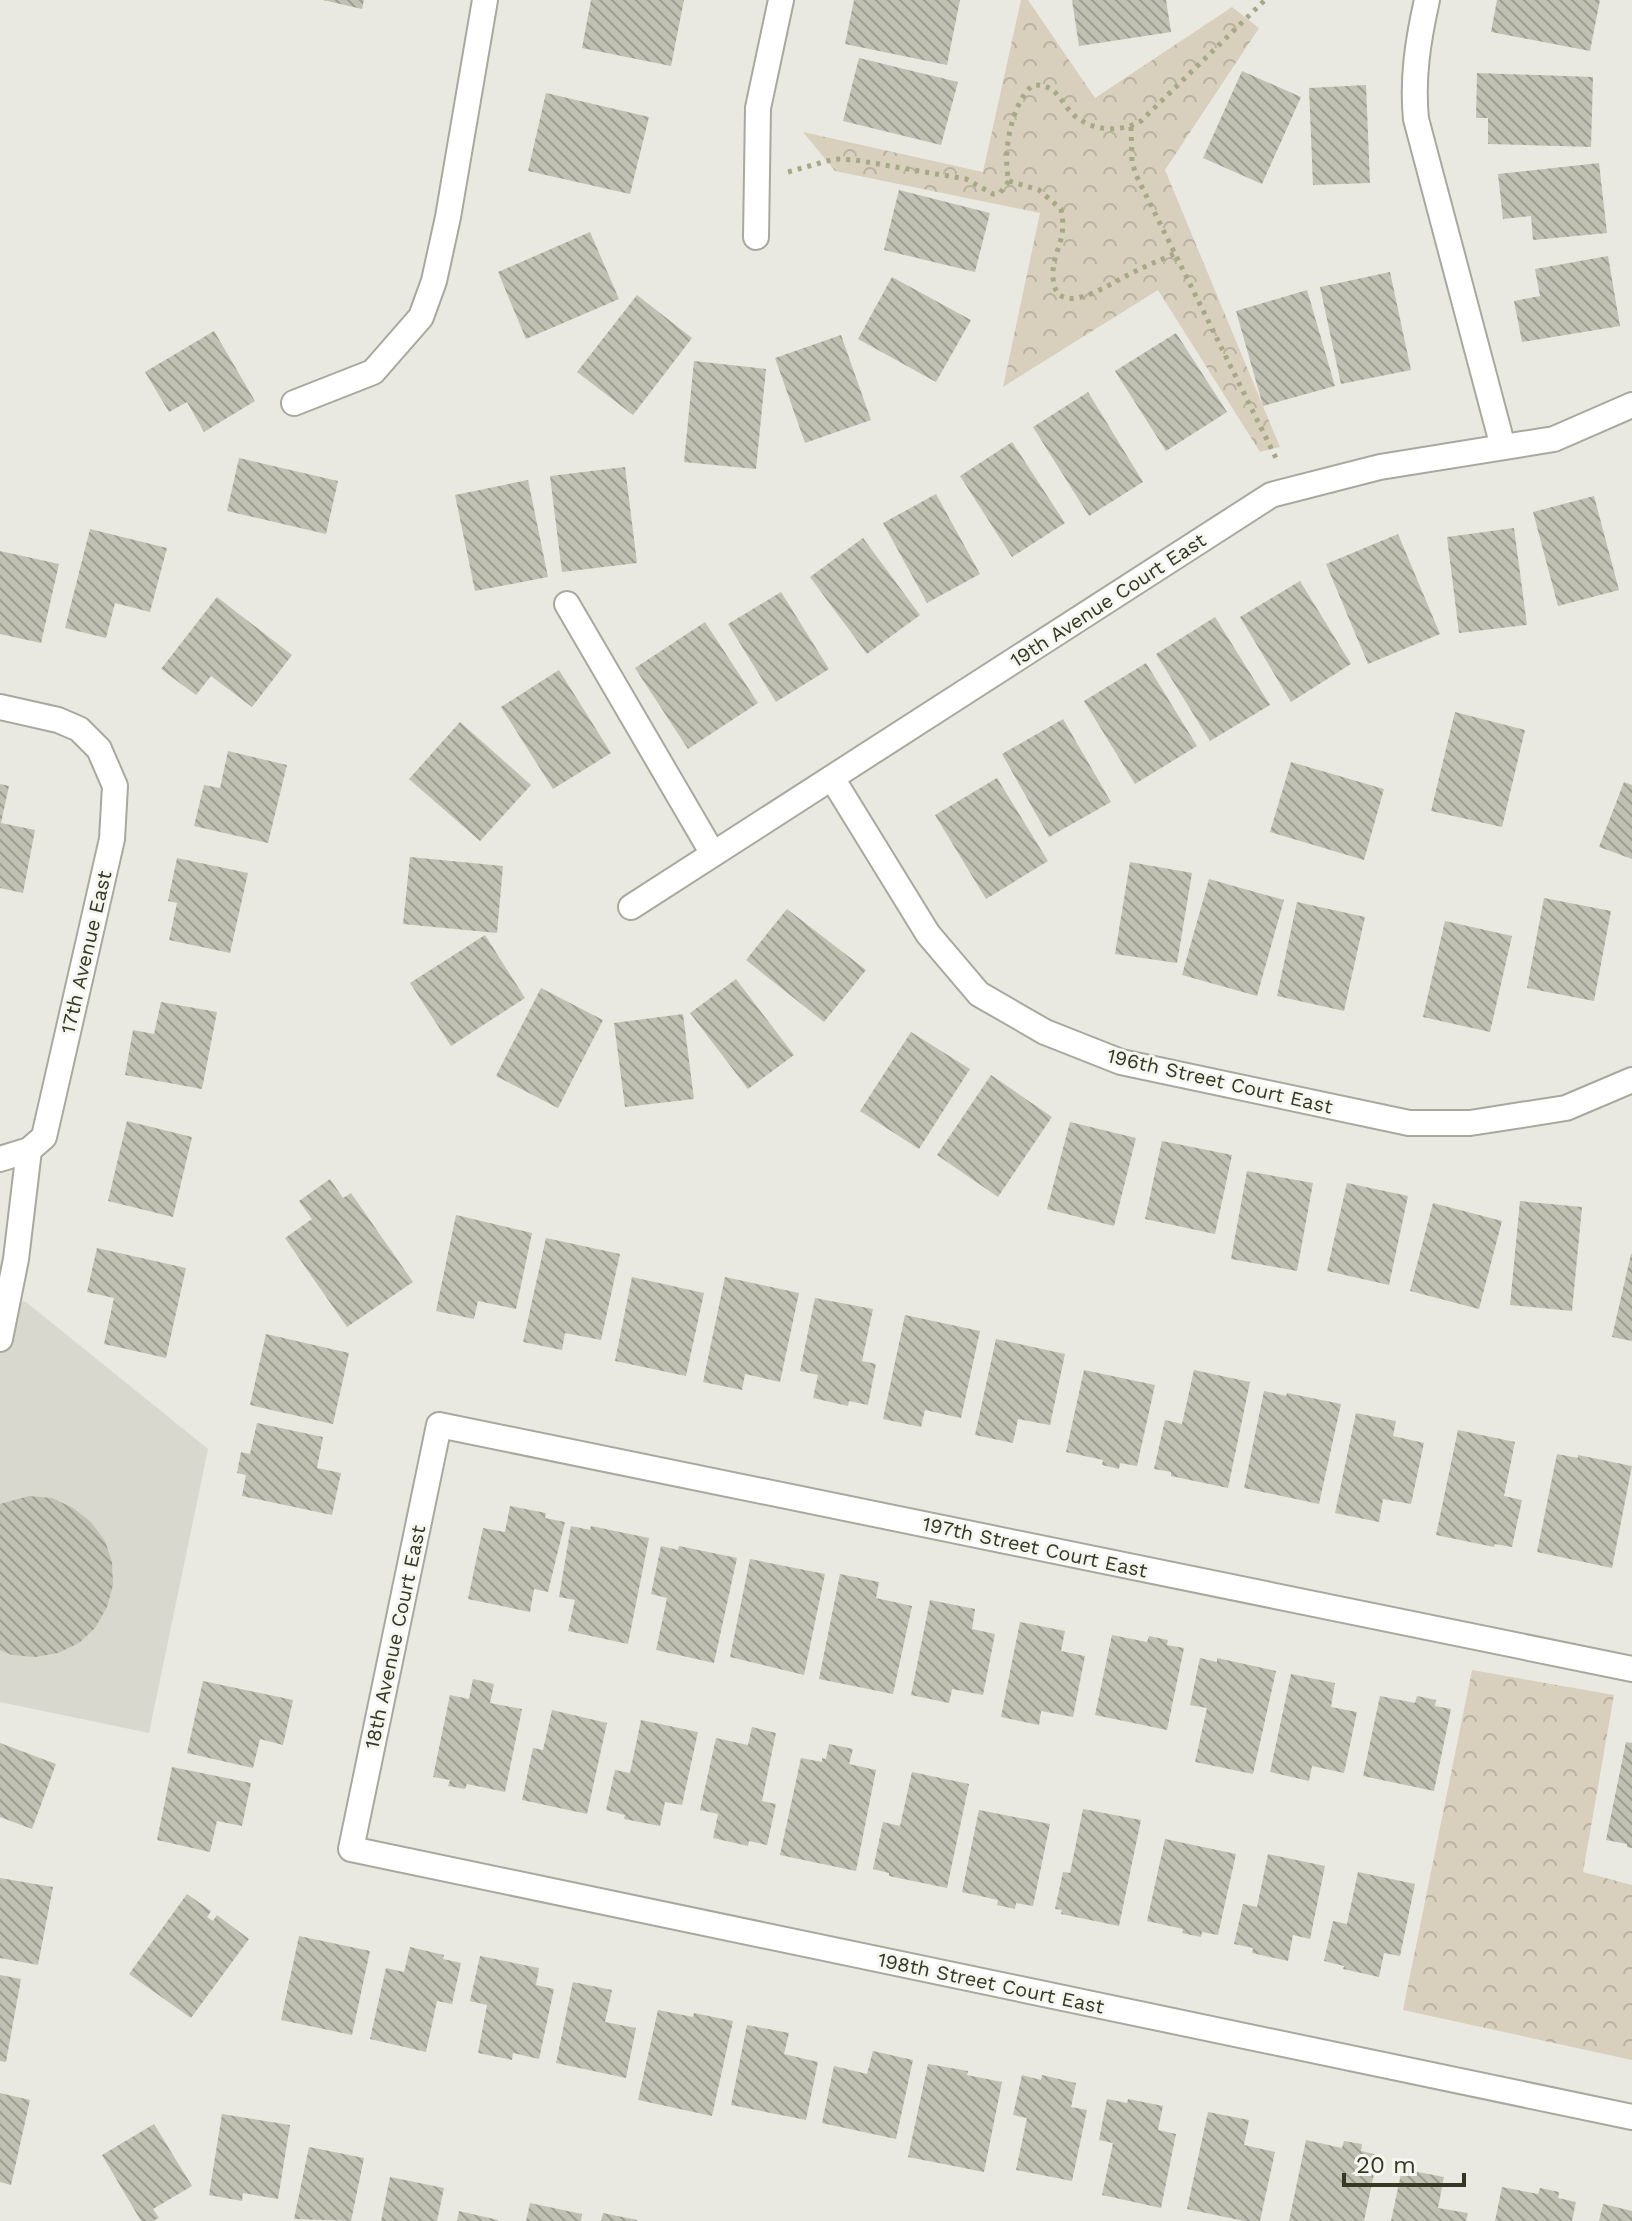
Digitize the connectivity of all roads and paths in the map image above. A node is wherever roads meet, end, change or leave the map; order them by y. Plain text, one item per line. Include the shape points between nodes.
1 (485, 0) edge
2 (781, 0) edge
3 (1265, 0) edge
4 (1427, 0) edge
5 (1131, 127) junction
6 (1009, 181) junction
7 (757, 183) junction
8 (756, 237) dead end
9 (1174, 254) junction
10 (294, 403) dead end
11 (1632, 405) edge
12 (1503, 447) junction
13 (1293, 489) junction
14 (567, 604) dead end
15 (0, 707) edge
16 (832, 778) junction
17 (713, 854) junction
18 (631, 907) dead end
19 (1632, 1080) edge
20 (29, 1150) junction
21 (0, 1159) edge
22 (0, 1339) edge
23 (439, 1425) joint
24 (1632, 1669) edge
25 (351, 1849) joint
26 (1632, 2117) edge

1 - 10 street via 448,217 421,317 373,372
2 - 7 street via 758,108
3 - 5 path
4 - 12 street via 1413,87 1416,119
5 - 6 path via 1107,129 1087,123 1057,92 1033,85 1020,101 1008,141
5 - 9 path via 1136,175
6 - 7 path via 993,194 966,179 834,159
6 - 9 path via 1039,190 1061,209 1063,239 1052,277 1063,296 1087,297
7 - 8 street
9 - 13 path
11 - 12 street, 19th Avenue Court East via 1554,439
12 - 13 street, 19th Avenue Court East via 1380,467
13 - 16 street, 19th Avenue Court East via 1271,495
14 - 17 street
15 - 20 street, 17th Avenue East via 79,729 99,749 115,786 112,839 44,1137
16 - 17 street, 19th Avenue Court East
16 - 19 street, 196th Street Court East via 928,934 979,994 1045,1032 1121,1062 1409,1123 1470,1123 1566,1108
17 - 18 street, 19th Avenue Court East
20 - 21 street
20 - 22 street
23 - 24 street, 197th Street Court East
23 - 25 street, 18th Avenue Court East
25 - 26 street, 198th Street Court East

